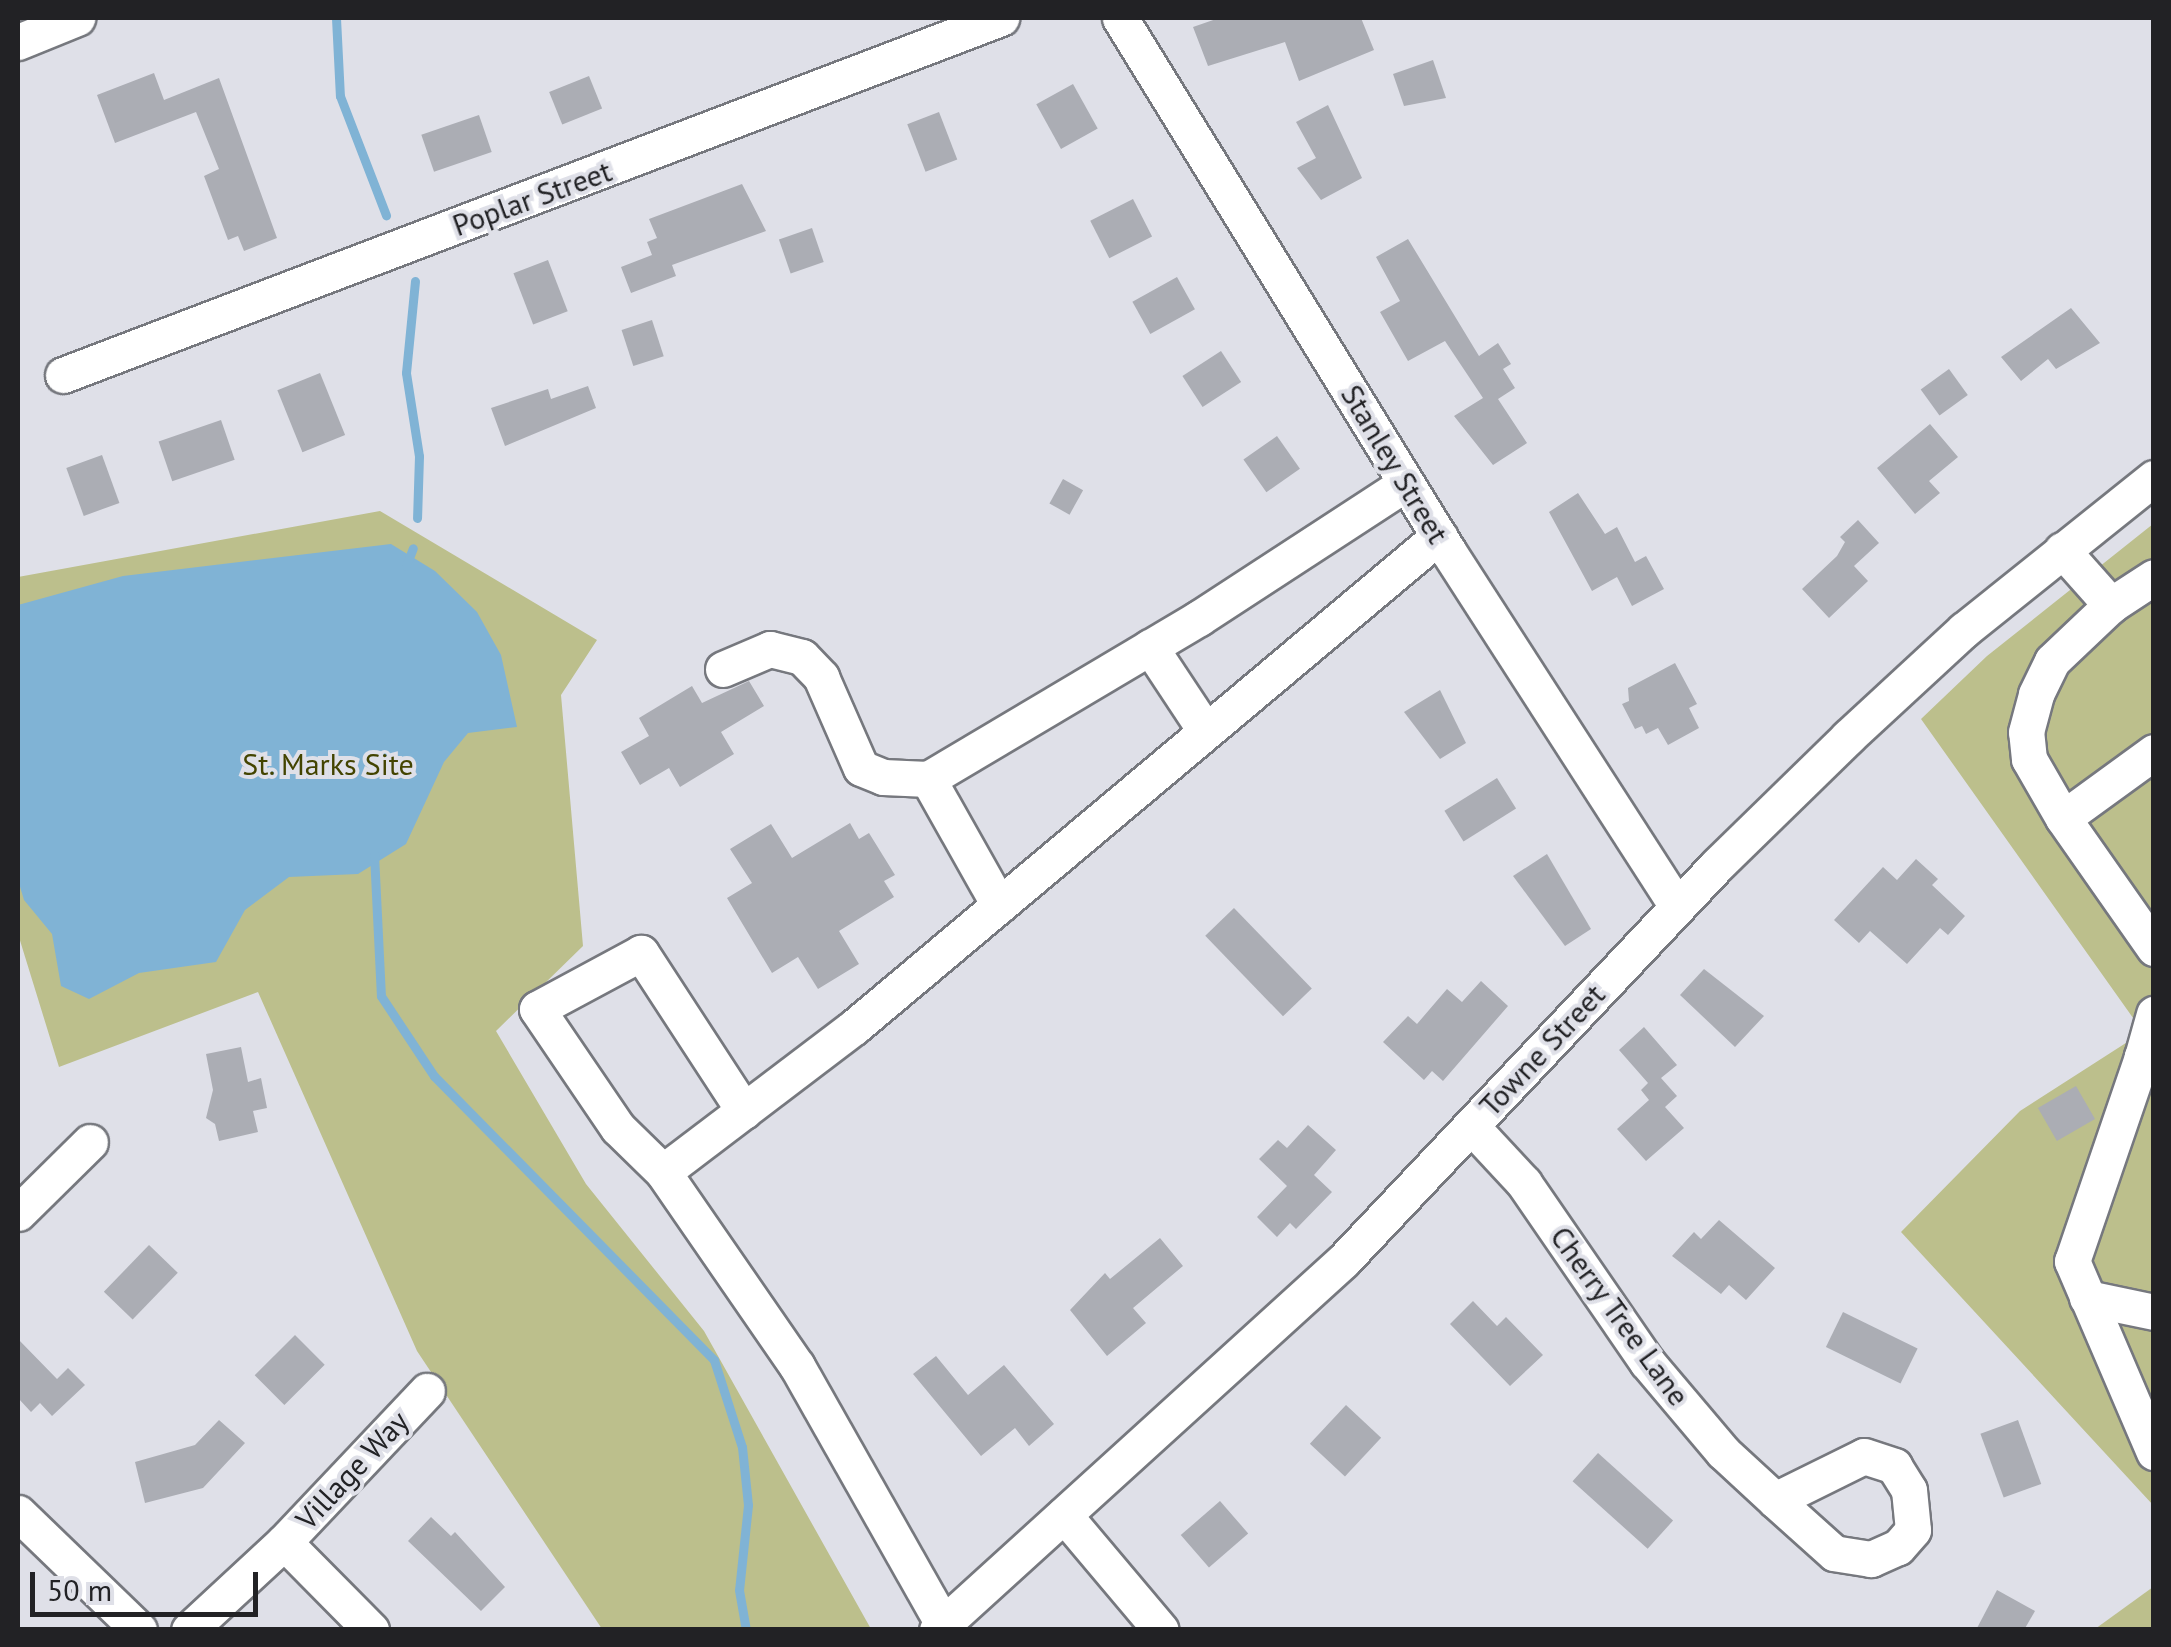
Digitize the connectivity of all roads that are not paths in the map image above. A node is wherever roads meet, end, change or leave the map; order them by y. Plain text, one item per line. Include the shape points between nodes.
1 (78, 18) edge
2 (1001, 18) edge
3 (1120, 18) edge
4 (18, 42) edge
5 (62, 375) dead end
6 (2154, 478) edge
7 (1406, 483) junction
8 (1439, 536) junction
9 (2062, 550) junction
10 (2154, 576) edge
11 (2111, 605) junction
12 (1150, 647) junction
13 (723, 669) dead end
14 (1205, 730) junction
15 (2154, 752) edge
16 (928, 779) junction
17 (2063, 818) junction
18 (999, 905) junction
19 (1677, 907) junction
20 (2151, 937) edge
21 (2154, 1014) edge
22 (2148, 1059) edge
23 (744, 1110) junction
24 (1471, 1126) junction
25 (90, 1142) dead end
26 (663, 1172) junction
27 (18, 1213) edge
28 (2087, 1298) junction
29 (2154, 1312) edge
30 (427, 1391) dead end
31 (2154, 1452) edge
32 (1775, 1500) dead end
33 (18, 1513) edge
34 (1064, 1515) junction
35 (284, 1542) junction
36 (940, 1627) edge
37 (139, 1630) edge
38 (189, 1630) edge
39 (370, 1630) edge
40 (1162, 1630) edge

1 - 4 street
2 - 5 street, Poplar Street
3 - 7 street, Stanley Street
6 - 9 street, Towne Street
7 - 8 street, Stanley Street
7 - 12 street
8 - 14 street
8 - 19 street, Stanley Street
9 - 11 street
9 - 19 street, Towne Street via 1964,630
10 - 11 street
11 - 17 street via 2052,660 2026,732 2043,792
12 - 14 street
12 - 16 street
13 - 16 street via 770,649 802,657 821,677 861,768 884,777
14 - 18 street
15 - 17 street
16 - 18 street
17 - 20 street
18 - 23 street
19 - 24 street, Towne Street
21 - 22 street
22 - 28 street via 2074,1240 2072,1261
23 - 26 street
23 - 26 street via 641,953 537,1009 618,1128
24 - 32 street, Cherry Tree Lane via 1524,1184 1647,1362 1723,1452
24 - 34 street, Towne Street via 1343,1261
25 - 27 street
26 - 36 street via 798,1366
28 - 29 street
28 - 31 street
30 - 35 street, Village Way
33 - 37 street
34 - 36 street, Towne Street
34 - 40 street
35 - 38 street, Village Way
35 - 39 street

